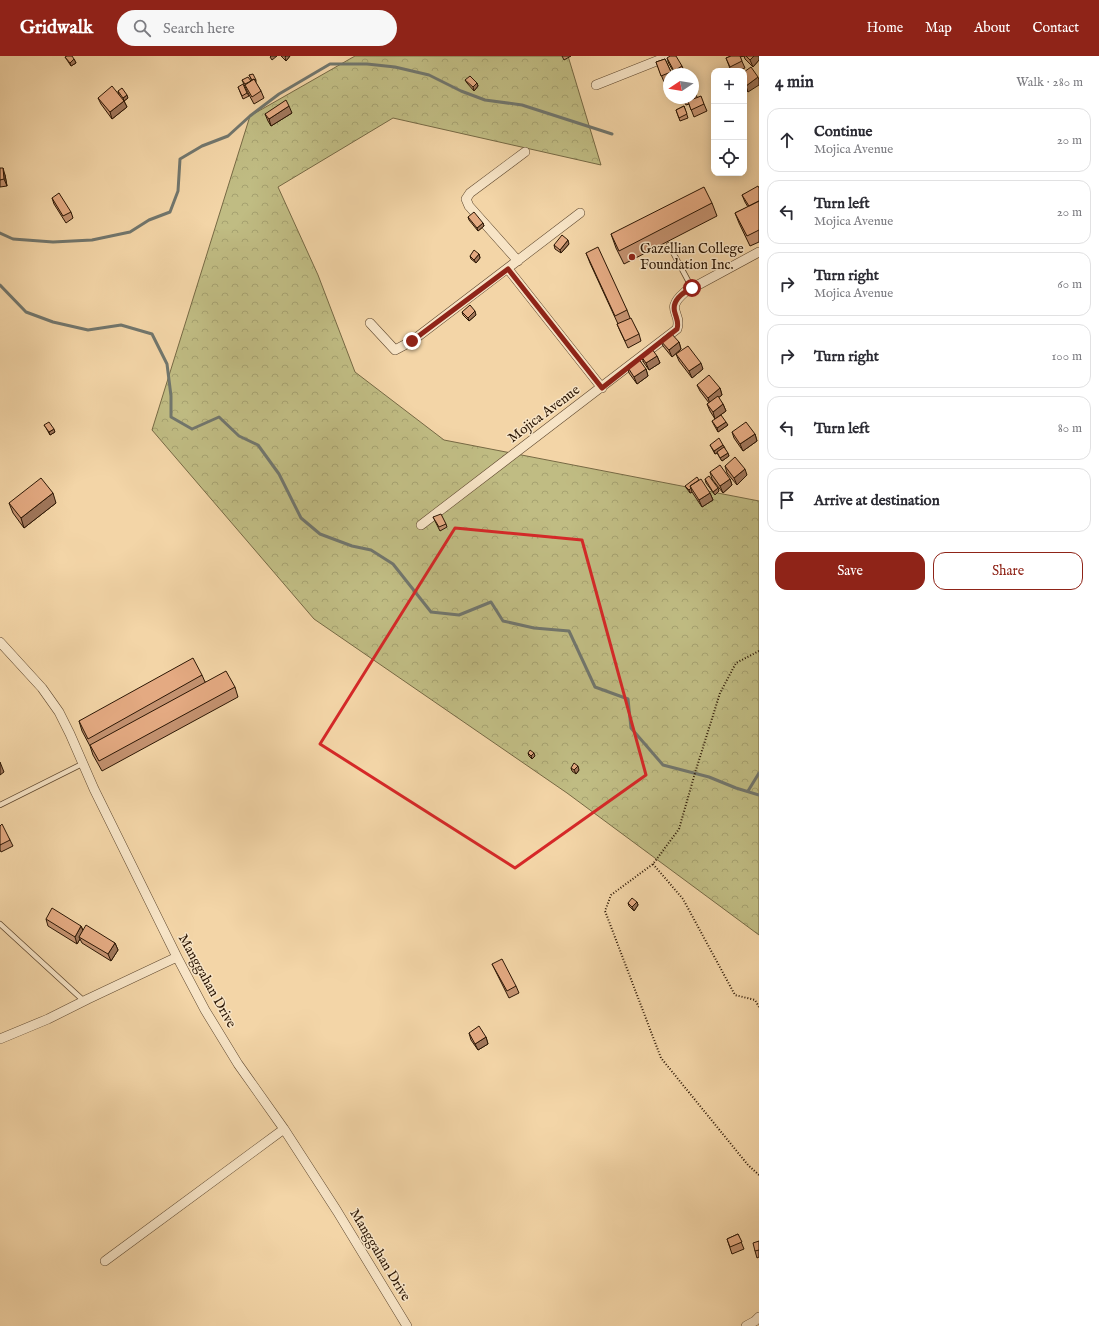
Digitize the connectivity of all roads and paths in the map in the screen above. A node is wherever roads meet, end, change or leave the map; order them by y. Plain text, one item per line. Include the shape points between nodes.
1 (669, 56) edge
2 (596, 85) dead end
3 (525, 152) dead end
4 (580, 213) dead end
5 (668, 245) dead end
6 (759, 252) edge
7 (518, 261) junction
8 (508, 269) junction
9 (692, 288) junction
10 (370, 323) dead end
11 (602, 388) junction
12 (421, 525) dead end
13 (0, 642) edge
14 (759, 651) edge
15 (82, 764) junction
16 (0, 805) edge
17 (653, 864) junction
18 (0, 924) edge
19 (177, 957) junction
20 (84, 1001) junction
21 (759, 1007) edge
22 (0, 1039) edge
23 (284, 1129) junction
24 (759, 1175) edge
25 (105, 1261) dead end
26 (759, 1317) edge
27 (407, 1326) edge
28 (746, 1326) edge

1 - 2 street
3 - 7 street via 466,199 469,206
4 - 7 street
5 - 9 lane
6 - 9 street, Mojica Avenue
7 - 8 street
8 - 10 street via 412,341 395,350
8 - 11 street
9 - 11 street, Mojica Avenue via 674,304 677,329
11 - 12 street, Mojica Avenue
13 - 15 street, Manggahan Drive via 42,688 59,712
14 - 17 path via 736,663 720,693 679,829
15 - 16 lane
15 - 19 street, Manggahan Drive
17 - 21 path via 683,899 735,995 755,1000
17 - 24 path via 611,895 605,911 661,1058 748,1165
18 - 20 lane
19 - 20 street
19 - 23 street, Manggahan Drive via 238,1064
20 - 22 street
23 - 25 street
23 - 27 street, Manggahan Drive
26 - 28 street

